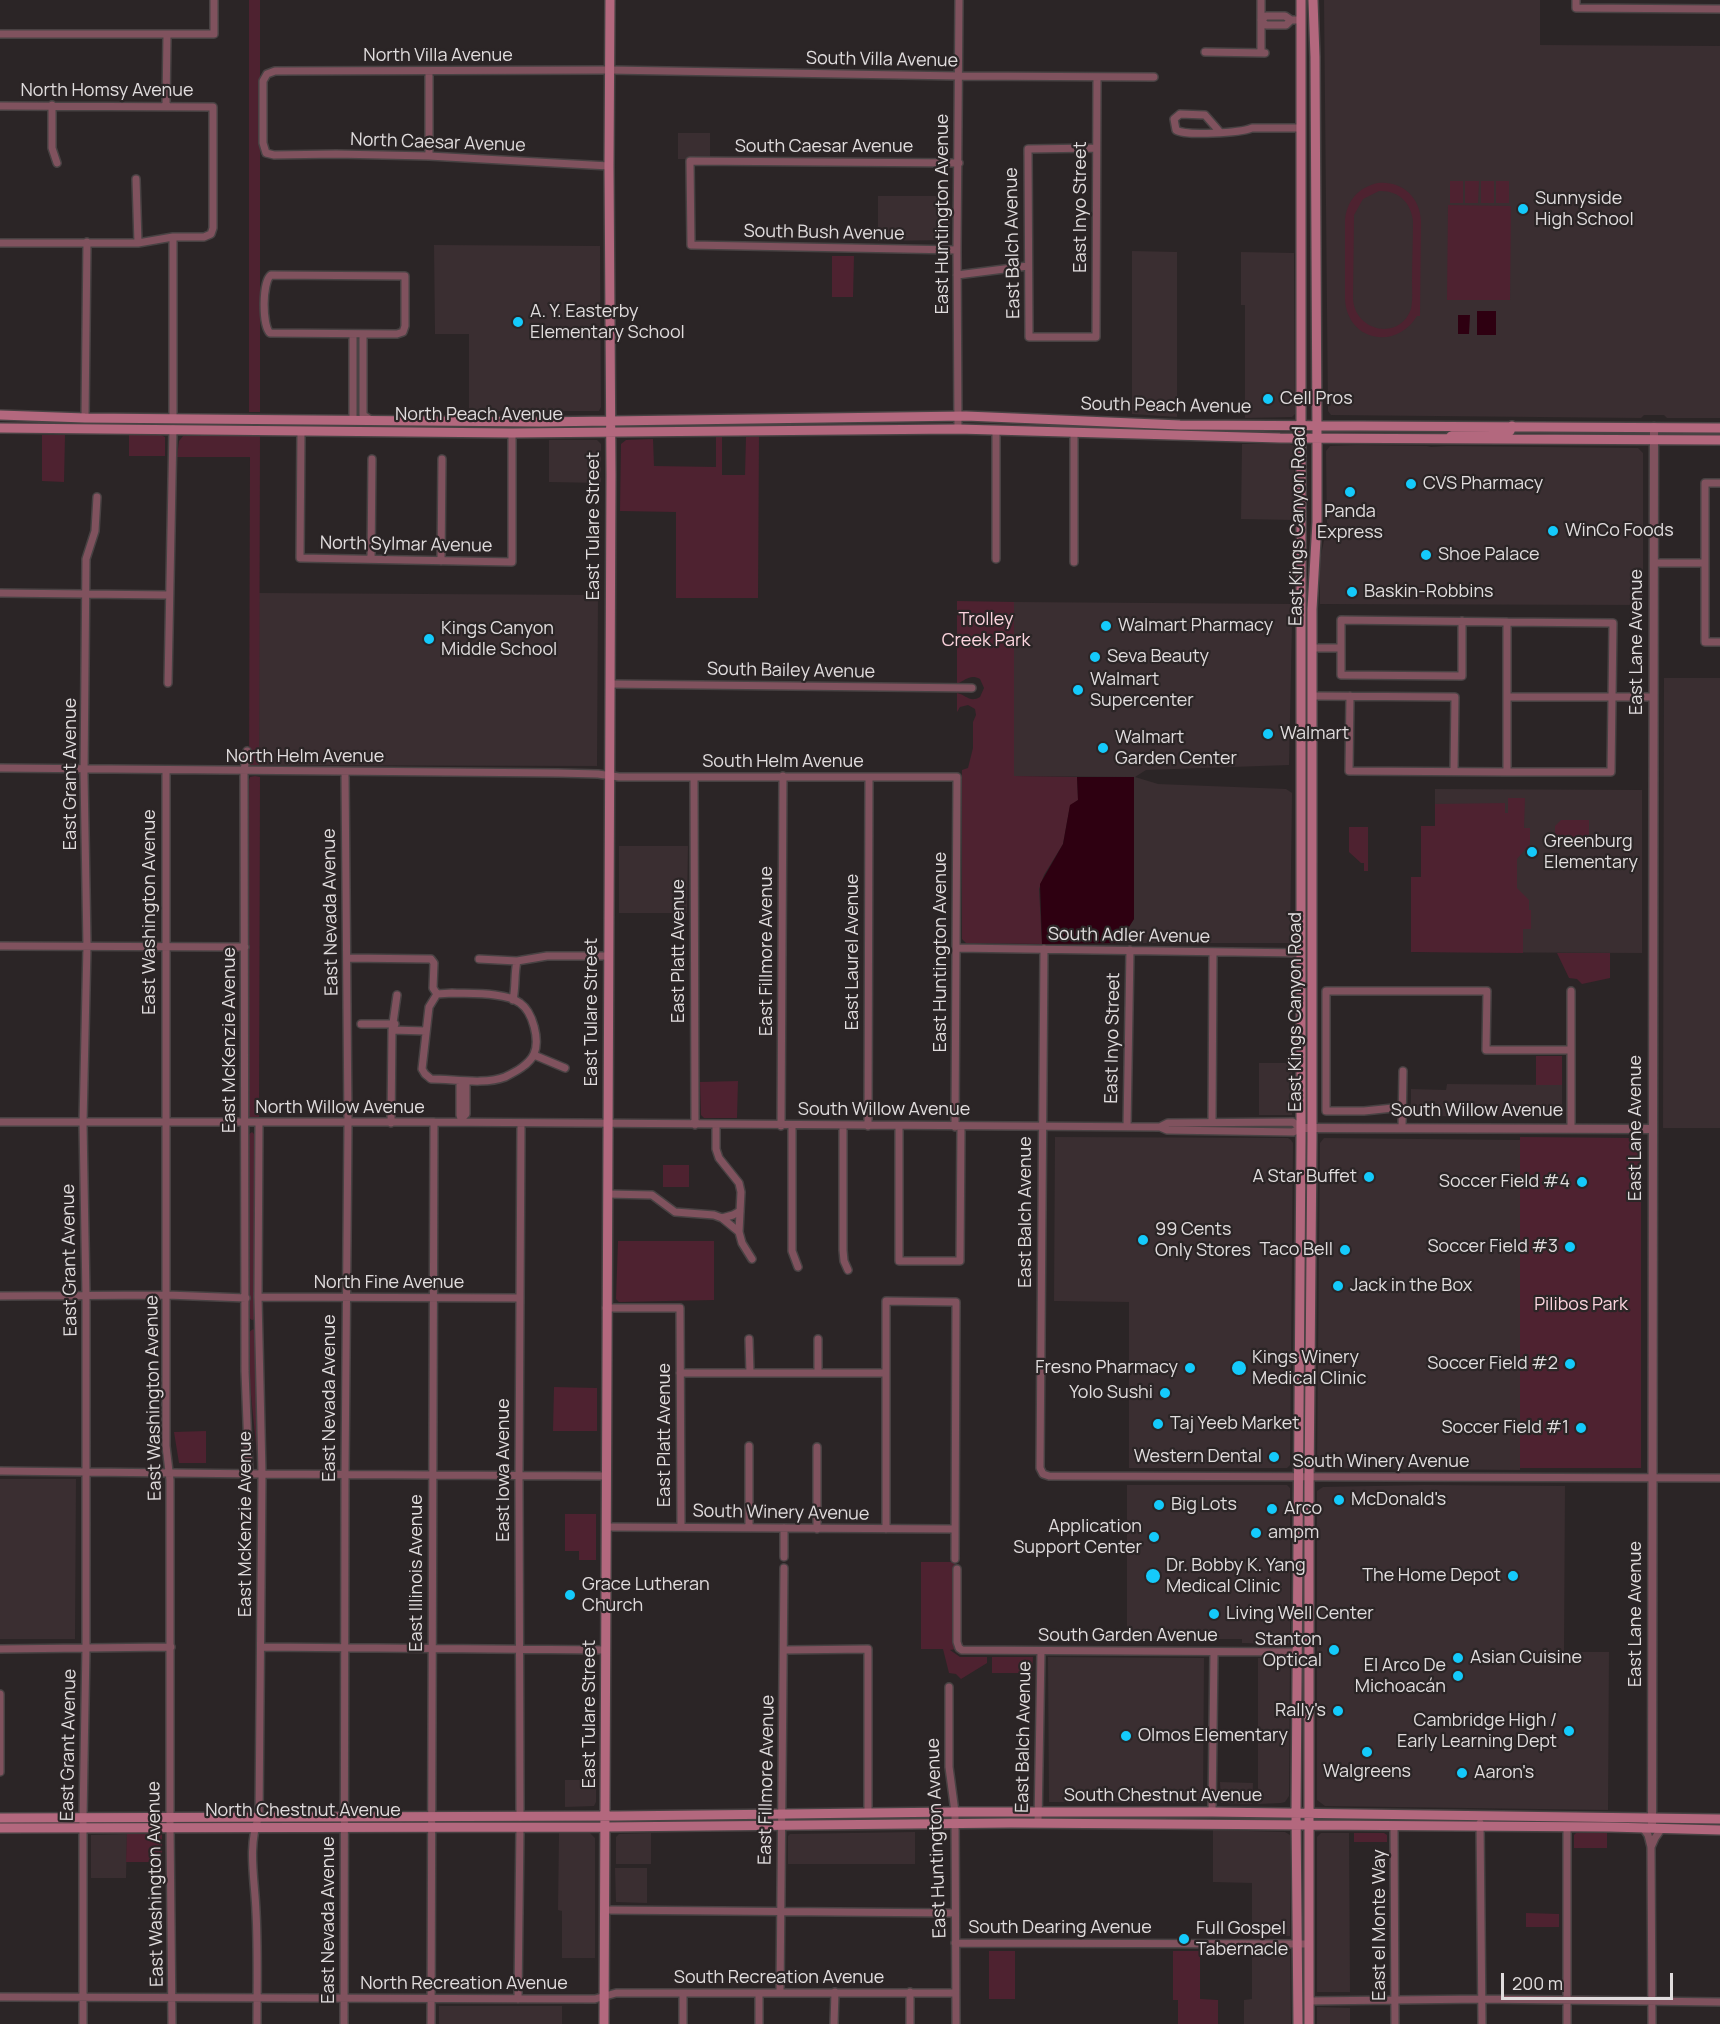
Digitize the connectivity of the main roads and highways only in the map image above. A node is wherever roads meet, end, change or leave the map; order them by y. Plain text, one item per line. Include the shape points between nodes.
1 (610, 0) edge
2 (1301, 0) edge
3 (1313, 0) edge
4 (0, 415) edge
5 (85, 418) junction
6 (218, 419) junction
7 (352, 420) junction
8 (611, 421) junction
9 (1055, 421) junction
10 (1141, 424) junction
11 (1180, 425) junction
12 (1302, 425) junction
13 (1317, 425) junction
14 (1512, 426) junction
15 (1587, 426) junction
16 (0, 428) edge
17 (26, 428) junction
18 (1720, 428) edge
19 (173, 429) junction
20 (958, 429) joint
21 (996, 430) junction
22 (301, 431) junction
23 (611, 432) junction
24 (1074, 432) junction
25 (1130, 434) junction
26 (1302, 438) junction
27 (1317, 438) junction
28 (1720, 438) edge
29 (1437, 439) junction
30 (1512, 439) junction
31 (1126, 1812) junction
32 (1296, 1813) junction
33 (1308, 1813) junction
34 (1441, 1815) junction
35 (520, 1816) junction
36 (606, 1816) junction
37 (0, 1818) edge
38 (1720, 1819) edge
39 (1126, 1823) junction
40 (1296, 1826) junction
41 (1308, 1826) junction
42 (1394, 1826) junction
43 (476, 1827) junction
44 (606, 1827) junction
45 (0, 1828) edge
46 (1718, 1828) edge
47 (604, 2024) edge
48 (1298, 2024) edge
49 (1309, 2024) edge

1 - 8 main road, East Tulare Street
2 - 12 main road, East Kings Canyon Road
3 - 13 main road, East Kings Canyon Road
4 - 5 main road, North Peach Avenue
5 - 6 main road, North Peach Avenue
5 - 17 main road via 80,423 38,423
6 - 7 main road, North Peach Avenue
6 - 19 main road
7 - 8 main road, North Peach Avenue
7 - 22 main road via 345,425 307,426
8 - 9 main road, South Peach Avenue via 959,416
8 - 23 main road, East Tulare Street
9 - 10 main road, South Peach Avenue
9 - 21 main road via 1004,424
10 - 11 main road, South Peach Avenue
10 - 24 main road via 1080,428
11 - 12 main road, South Peach Avenue
11 - 25 main road
12 - 13 main road, South Peach Avenue
12 - 26 main road, East Kings Canyon Road
13 - 14 main road, South Peach Avenue
13 - 27 main road, East Kings Canyon Road
14 - 15 main road, South Peach Avenue
14 - 29 main road via 1507,432 1462,433
15 - 18 main road, South Peach Avenue
15 - 30 main road via 1565,432 1518,432
16 - 17 main road, North Peach Avenue
17 - 19 main road, North Peach Avenue
19 - 22 main road, North Peach Avenue
20 - 21 main road, South Peach Avenue
20 - 23 main road, North Peach Avenue
21 - 24 main road, South Peach Avenue
22 - 23 main road, North Peach Avenue
23 - 36 main road, East Tulare Street
24 - 25 main road, South Peach Avenue
25 - 26 main road, South Peach Avenue
26 - 27 main road, South Peach Avenue
26 - 32 main road, East Kings Canyon Road
27 - 29 main road, South Peach Avenue
27 - 33 main road, East Kings Canyon Road via 1312,648
28 - 30 main road, South Peach Avenue
29 - 30 main road, South Peach Avenue
31 - 32 main road, South Chestnut Avenue
31 - 36 main road, South Chestnut Avenue
31 - 39 main road
32 - 33 main road, South Chestnut Avenue
32 - 40 main road, East Kings Canyon Road
33 - 34 main road, South Chestnut Avenue
33 - 41 main road, East Kings Canyon Road
34 - 38 main road, South Chestnut Avenue
34 - 42 main road via 1434,1821 1403,1821
35 - 36 main road, North Chestnut Avenue
35 - 37 main road, North Chestnut Avenue
35 - 43 main road via 516,1821 487,1822
36 - 44 main road, East Tulare Street
39 - 40 main road, South Chestnut Avenue
39 - 44 main road, South Chestnut Avenue
40 - 41 main road, South Chestnut Avenue
40 - 48 main road, East Kings Canyon Road
41 - 42 main road, South Chestnut Avenue
41 - 49 main road, East Kings Canyon Road
42 - 46 main road, South Chestnut Avenue
43 - 44 main road, North Chestnut Avenue
43 - 45 main road, North Chestnut Avenue
44 - 47 main road, East Tulare Street

